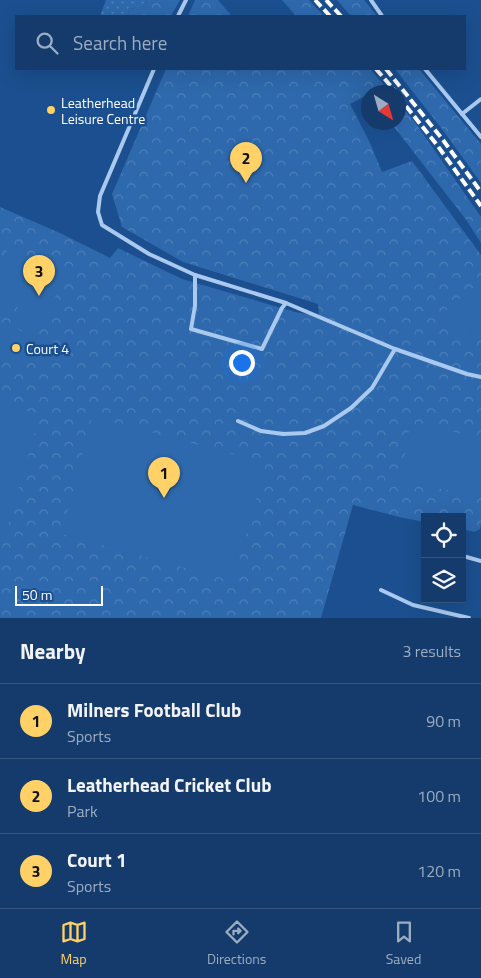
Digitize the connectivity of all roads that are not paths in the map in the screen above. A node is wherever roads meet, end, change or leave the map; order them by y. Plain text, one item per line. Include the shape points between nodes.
1 (186, 0) edge
2 (371, 0) edge
3 (178, 15) edge
4 (381, 15) edge
5 (154, 70) edge
6 (426, 70) edge
7 (481, 99) edge
8 (462, 114) junction
9 (481, 137) edge
10 (195, 276) junction
11 (286, 304) junction
12 (395, 349) junction
13 (481, 377) edge
14 (238, 421) dead end
15 (466, 557) edge
16 (481, 561) edge
17 (381, 590) dead end
18 (469, 618) edge

1 - 3 lane
2 - 4 lane
5 - 10 lane via 100,196 98,212 102,225 149,254
6 - 8 lane
7 - 8 lane
8 - 9 lane
10 - 11 lane
10 - 11 lane via 191,329 262,349
11 - 12 lane
12 - 13 lane
12 - 14 lane via 372,388 351,408 324,426 305,433 283,434 262,431
15 - 16 lane
17 - 18 lane via 413,605

